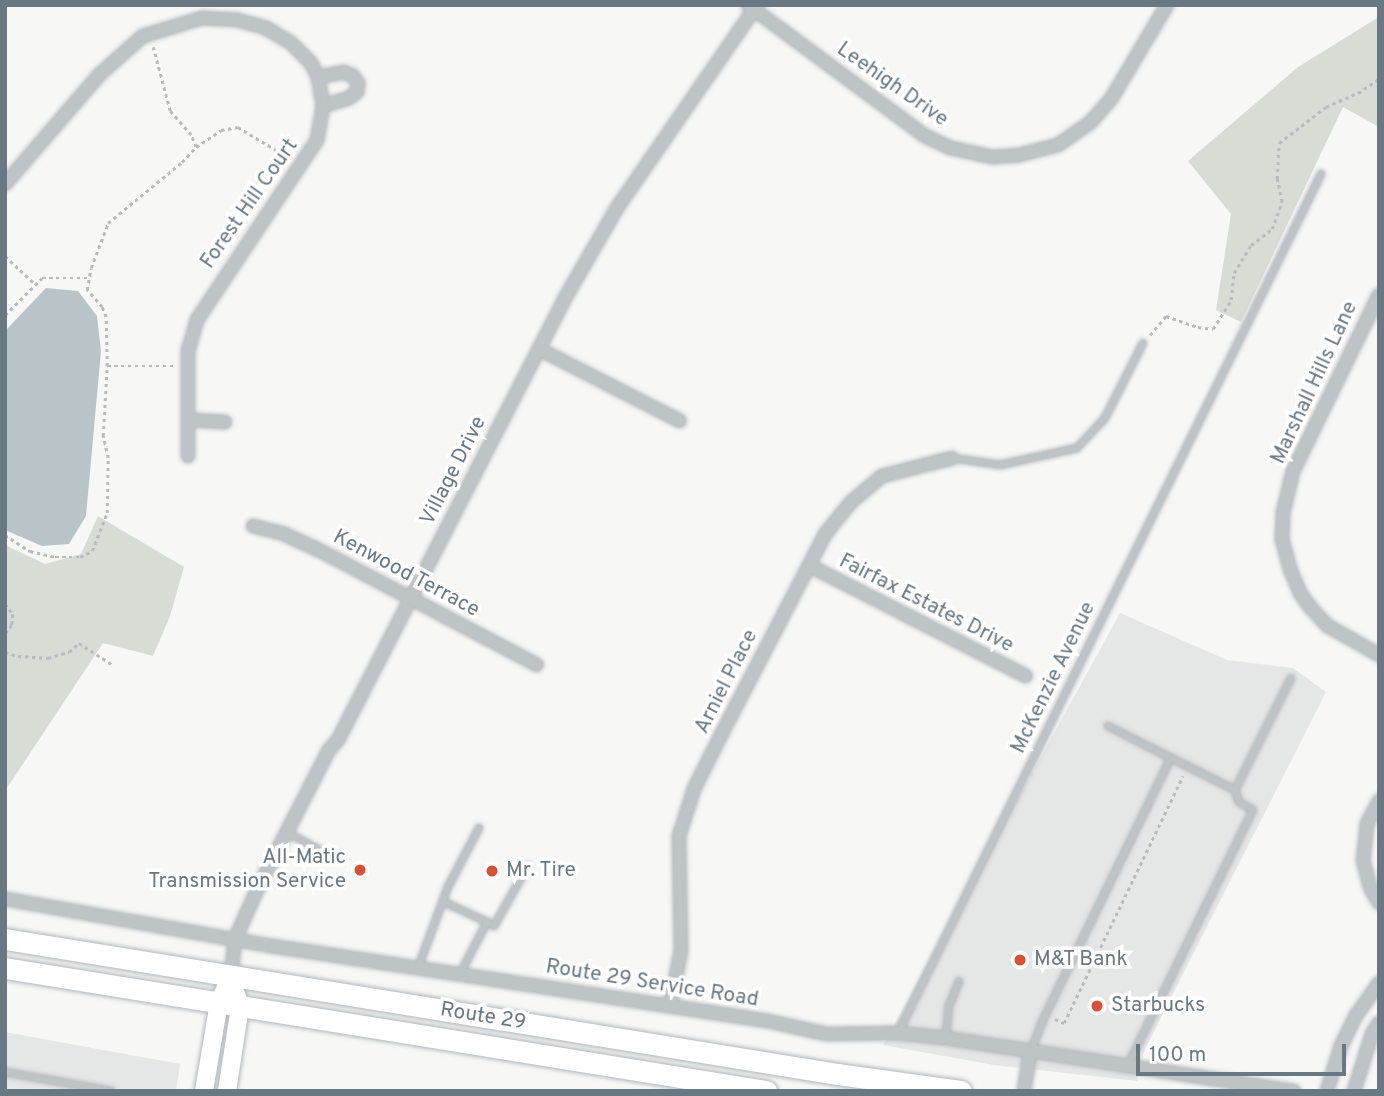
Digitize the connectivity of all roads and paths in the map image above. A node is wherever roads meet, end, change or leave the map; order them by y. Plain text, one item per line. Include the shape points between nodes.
1 (1167, 5) edge
2 (753, 7) edge
3 (147, 35) junction
4 (318, 77) junction
5 (1379, 79) edge
6 (323, 106) junction
7 (196, 147) junction
8 (302, 166) junction
9 (1321, 174) dead end
10 (5, 184) edge
11 (5, 256) edge
12 (89, 278) junction
13 (34, 283) junction
14 (1379, 295) edge
15 (5, 315) edge
16 (1143, 343) joint
17 (539, 349) junction
18 (107, 366) junction
19 (187, 366) junction
20 (188, 420) junction
21 (680, 421) dead end
22 (225, 422) dead end
23 (188, 456) dead end
24 (953, 458) joint
25 (253, 526) dead end
26 (5, 535) edge
27 (810, 566) junction
28 (410, 597) junction
29 (5, 604) edge
30 (5, 634) edge
31 (5, 652) edge
32 (1379, 655) edge
33 (537, 664) dead end
34 (113, 665) dead end
35 (1026, 676) dead end
36 (1291, 678) dead end
37 (1108, 726) dead end
38 (1171, 758) junction
39 (1188, 767) junction
40 (1235, 790) junction
41 (1379, 801) edge
42 (480, 828) dead end
43 (287, 832) junction
44 (328, 855) dead end
45 (528, 866) dead end
46 (5, 899) edge
47 (444, 902) junction
48 (1379, 903) edge
49 (487, 922) junction
50 (5, 939) edge
51 (235, 939) junction
52 (5, 968) edge
53 (418, 968) junction
54 (460, 974) junction
55 (231, 977) junction
56 (959, 981) dead end
57 (1379, 983) edge
58 (230, 1005) junction
59 (670, 1006) junction
60 (1046, 1015) junction
61 (1379, 1023) edge
62 (898, 1033) junction
63 (946, 1038) junction
64 (1030, 1053) junction
65 (1127, 1067) junction
66 (5, 1072) edge
67 (111, 1091) edge
68 (204, 1091) edge
69 (227, 1091) edge
70 (766, 1091) edge
71 (961, 1091) edge
72 (1024, 1091) edge
73 (1294, 1091) edge
74 (1327, 1091) edge
75 (1354, 1091) edge

1 - 2 street, Leehigh Drive via 1111,99 1090,123 1058,145 992,157 951,148 925,136
2 - 17 street, Village Drive via 617,208
3 - 4 street, Forest Hill Court via 202,19 237,20 266,28 291,43
3 - 7 path via 159,61 170,111
3 - 10 street, Forest Hill Court via 99,75
4 - 6 street, Forest Hill Court
4 - 6 street via 344,72 358,83 357,92
5 - 16 path via 1326,107 1279,143 1277,179 1282,202 1272,229 1251,245 1234,273 1231,300 1213,328 1166,316
6 - 8 street, Forest Hill Court via 317,140
7 - 8 path via 221,130 238,127
7 - 12 path via 108,223
8 - 19 street, Forest Hill Court via 206,304 194,330
9 - 62 lane, McKenzie Avenue
11 - 13 path
12 - 13 path via 51,277
12 - 18 path via 87,290 106,317
13 - 15 path
14 - 32 street, Marshall Hills Lane via 1293,471 1282,539 1300,593 1311,608 1328,626
16 - 24 lane via 1105,418 1077,448 1000,465
17 - 21 street
17 - 28 street, Village Drive
18 - 19 path
18 - 26 path via 103,436 108,458 107,513 93,551 80,557 55,558 30,551
19 - 20 street, Forest Hill Court
20 - 22 street
20 - 23 street, Forest Hill Court
24 - 27 street, Arniel Place via 882,476 826,533
25 - 28 street, Kenwood Terrace via 284,534
27 - 35 street, Fairfax Estates Drive
27 - 59 street, Arniel Place via 694,789 679,836 681,951
28 - 33 street, Kenwood Terrace
28 - 43 street, Village Drive
29 - 30 path via 13,614
31 - 34 path via 48,658 69,652 79,643
36 - 40 lane
37 - 38 lane
38 - 39 lane
38 - 60 lane
39 - 40 lane
39 - 60 path via 1064,1023
40 - 65 lane via 1238,802 1253,810
41 - 48 street via 1367,824 1363,860
42 - 47 lane
43 - 44 lane
43 - 51 street, Village Drive
45 - 49 lane via 494,926
46 - 51 street, Route 29 Service Road
47 - 49 lane
47 - 53 lane
49 - 54 lane
50 - 55 main road, Route 29
51 - 53 street, Route 29 Service Road
51 - 55 street, Village Drive
52 - 58 main road, Route 29
53 - 54 street, Route 29 Service Road
54 - 59 street, Route 29 Service Road
55 - 58 main road
55 - 71 main road, Route 29
56 - 63 lane via 949,1006
57 - 74 street via 1354,1017
58 - 68 main road
58 - 69 main road
58 - 70 main road, Route 29
59 - 62 street, Route 29 Service Road via 826,1034
60 - 64 lane
61 - 75 street
62 - 63 street, Route 29 Service Road
63 - 64 street, Route 29 Service Road
64 - 65 street, Route 29 Service Road
64 - 72 street
65 - 73 street, Route 29 Service Road
66 - 67 lane

